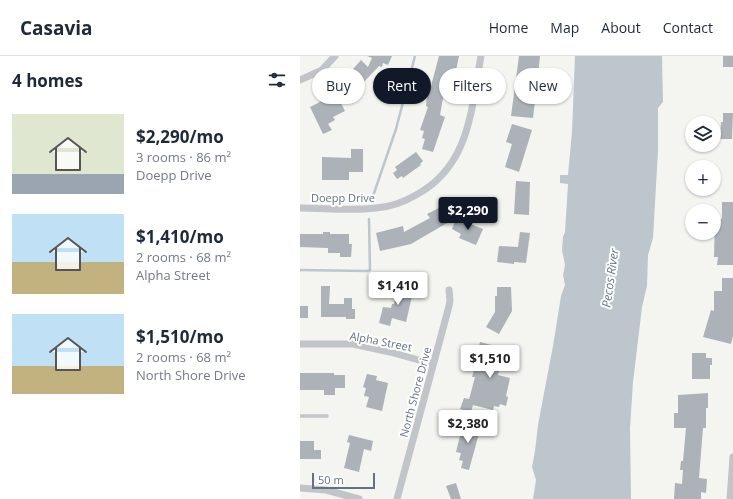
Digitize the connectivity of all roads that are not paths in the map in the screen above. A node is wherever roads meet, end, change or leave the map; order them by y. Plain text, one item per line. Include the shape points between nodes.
1 (335, 56) edge
2 (481, 56) edge
3 (300, 80) edge
4 (300, 208) edge
5 (449, 290) dead end
6 (300, 344) edge
7 (433, 364) junction
8 (300, 416) edge
9 (328, 416) dead end
10 (733, 457) edge
11 (300, 488) edge
12 (359, 499) edge
13 (398, 499) edge
14 (730, 499) edge

1 - 3 street via 322,70
2 - 4 street, Doepp Drive via 463,141 453,162 434,184 413,197 382,207
5 - 7 street, North Shore Drive via 450,301
6 - 7 street, Alpha Street via 353,344
7 - 13 street, North Shore Drive
8 - 9 lane
10 - 14 street
11 - 12 street via 326,490

